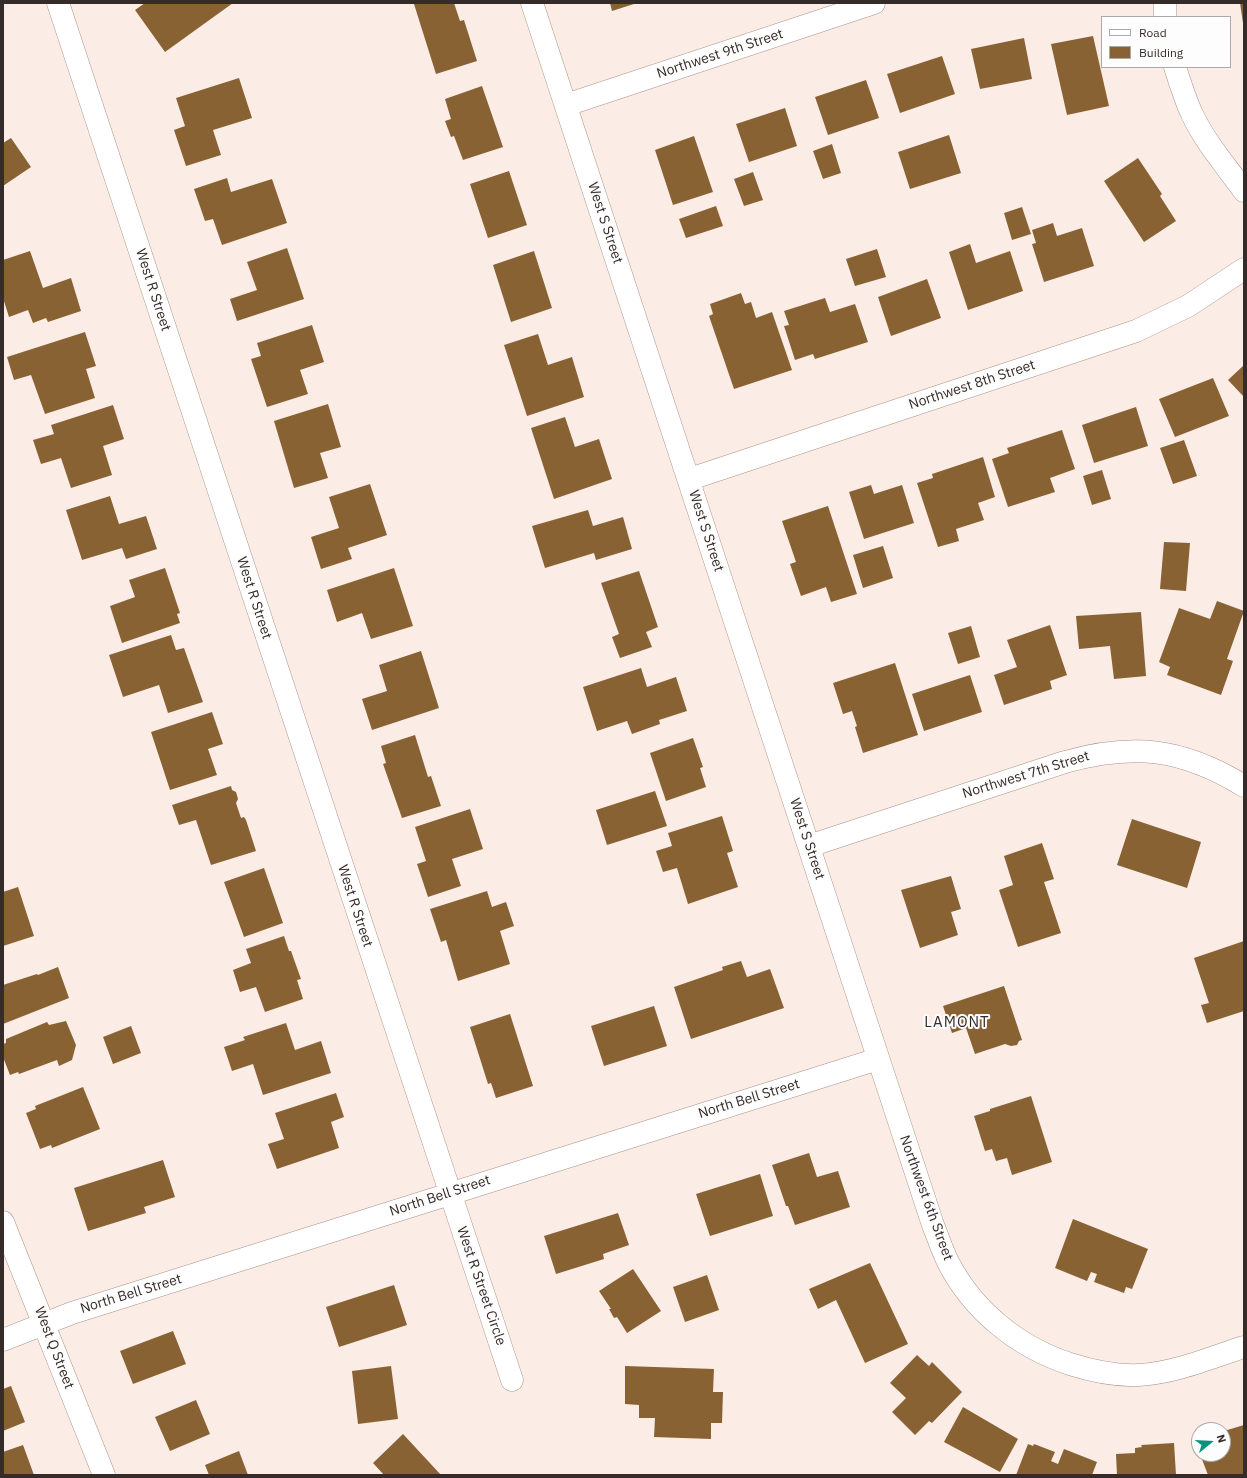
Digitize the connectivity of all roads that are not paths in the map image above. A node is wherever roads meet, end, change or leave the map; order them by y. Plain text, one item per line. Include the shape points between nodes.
1 (58, 3) edge
2 (532, 3) edge
3 (874, 3) edge
4 (1165, 3) edge
5 (1165, 16) edge
6 (1175, 68) edge
7 (566, 105) junction
8 (1244, 191) edge
9 (1244, 269) edge
10 (690, 479) junction
11 (1244, 786) edge
12 (809, 846) junction
13 (878, 1059) junction
14 (449, 1193) junction
15 (3, 1222) edge
16 (45, 1325) junction
17 (3, 1340) edge
18 (1244, 1347) edge
19 (512, 1380) dead end
20 (104, 1475) edge

1 - 14 street, West R Street
2 - 7 street, West S Street
3 - 7 street, Northwest 9th Street
4 - 5 street
6 - 8 street via 1193,115
7 - 10 street, West S Street
9 - 10 street, Northwest 8th Street via 1188,306 1136,331
10 - 12 street, West S Street
11 - 12 street, Northwest 7th Street via 1224,774 1190,760 1125,750 1099,753
12 - 13 street, West S Street
13 - 14 street, North Bell Street
13 - 18 street, Northwest 6th Street via 933,1225 948,1262 968,1293 988,1317 1015,1339 1047,1357 1119,1375 1139,1375 1174,1369
14 - 16 street, North Bell Street via 72,1313
14 - 19 street, West R Street Circle
15 - 16 street, West Q Street
16 - 17 street, North Bell Street
16 - 20 street, West Q Street

